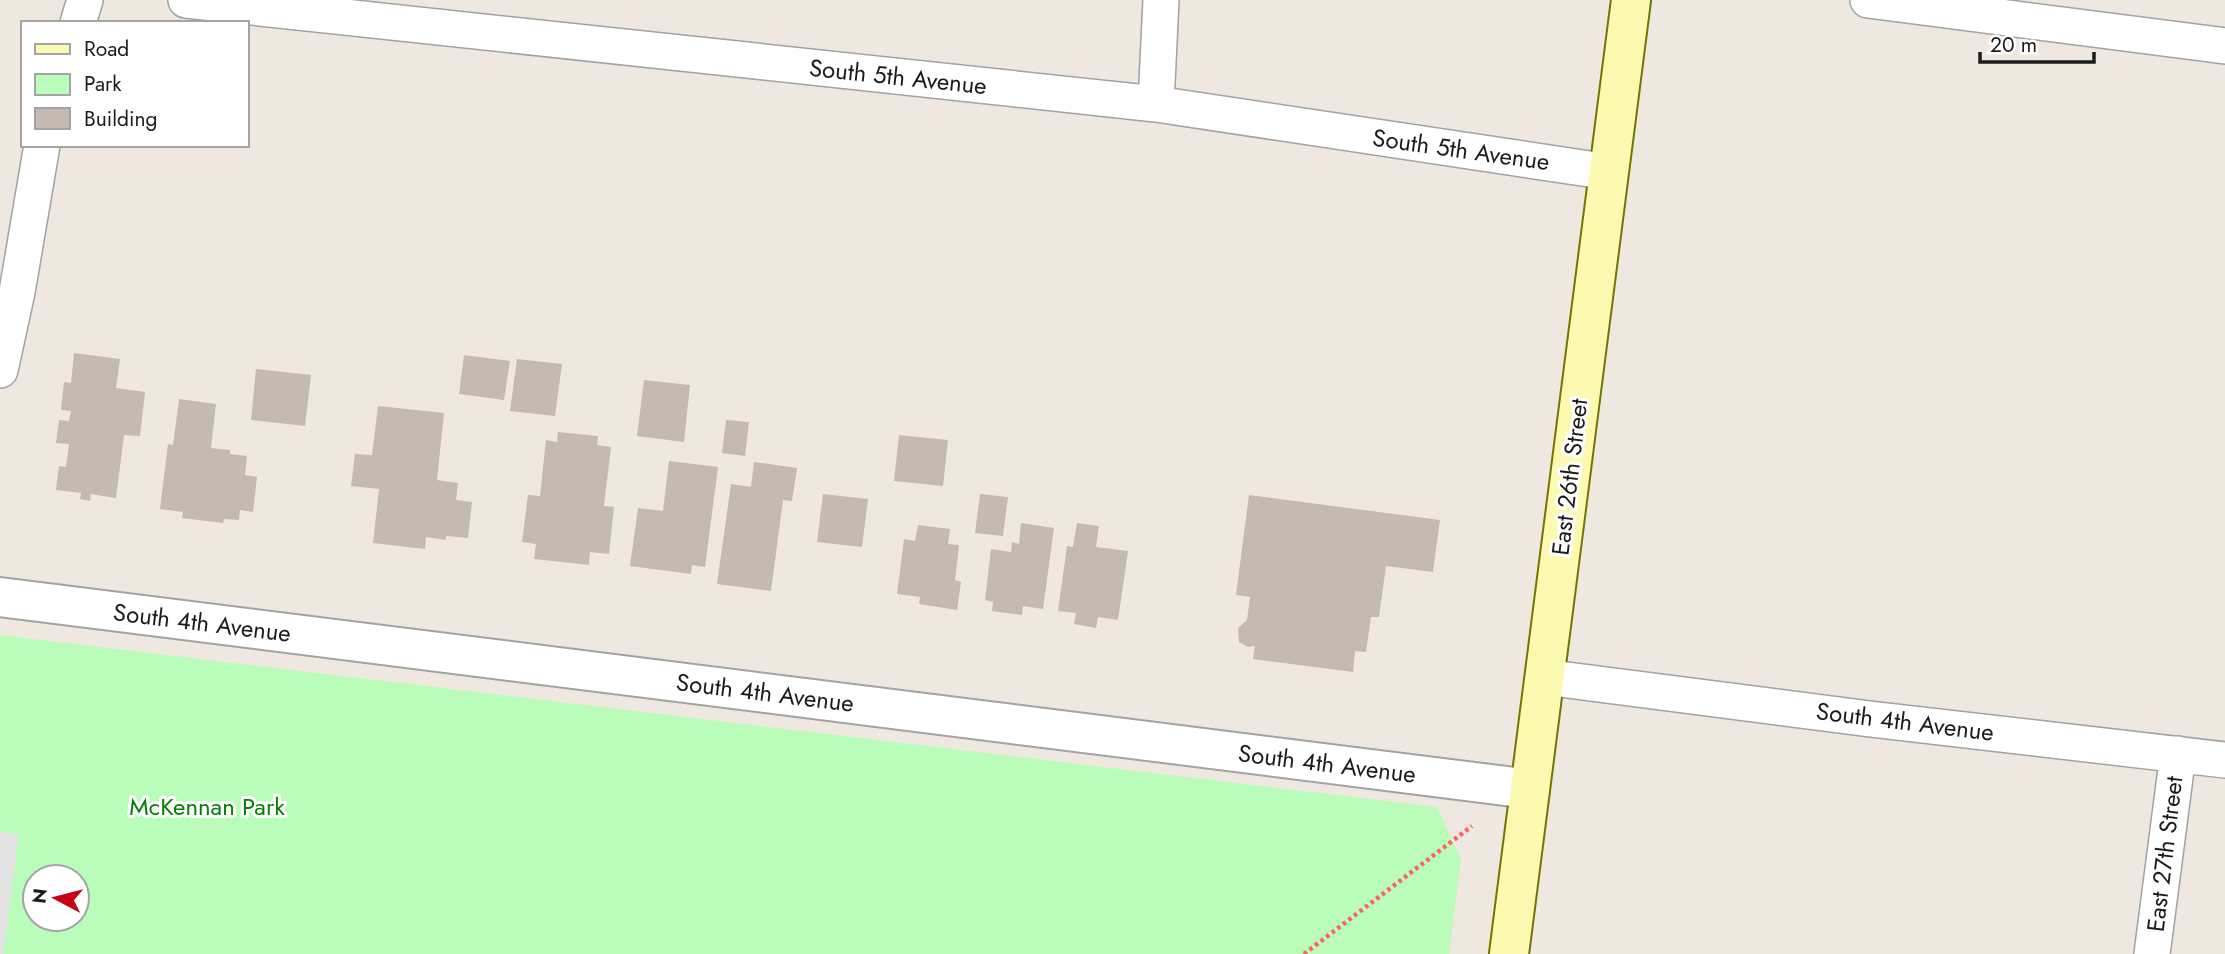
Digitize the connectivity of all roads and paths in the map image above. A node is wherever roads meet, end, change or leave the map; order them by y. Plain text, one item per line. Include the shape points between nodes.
1 (85, 0) edge
2 (186, 0) edge
3 (1161, 0) edge
4 (1631, 0) edge
5 (1868, 0) edge
6 (79, 21) edge
7 (2225, 46) edge
8 (1156, 104) junction
9 (42, 147) edge
10 (1609, 172) junction
11 (0, 370) edge
12 (0, 597) edge
13 (1544, 677) junction
14 (2178, 754) junction
15 (2225, 760) edge
16 (1530, 789) junction
17 (1472, 826) dead end
18 (1304, 954) edge
19 (1509, 954) edge
20 (2152, 954) edge

1 - 6 street
2 - 8 street, South 5th Avenue
3 - 8 street
4 - 10 main road, East 26th Street
5 - 7 street
8 - 10 street, South 5th Avenue
9 - 11 street
10 - 13 main road, East 26th Street
12 - 16 street, South 4th Avenue
13 - 14 street, South 4th Avenue
13 - 16 main road, East 26th Street
14 - 15 street, South 4th Avenue
14 - 20 street, East 27th Street
16 - 19 main road, East 26th Street
17 - 18 path

